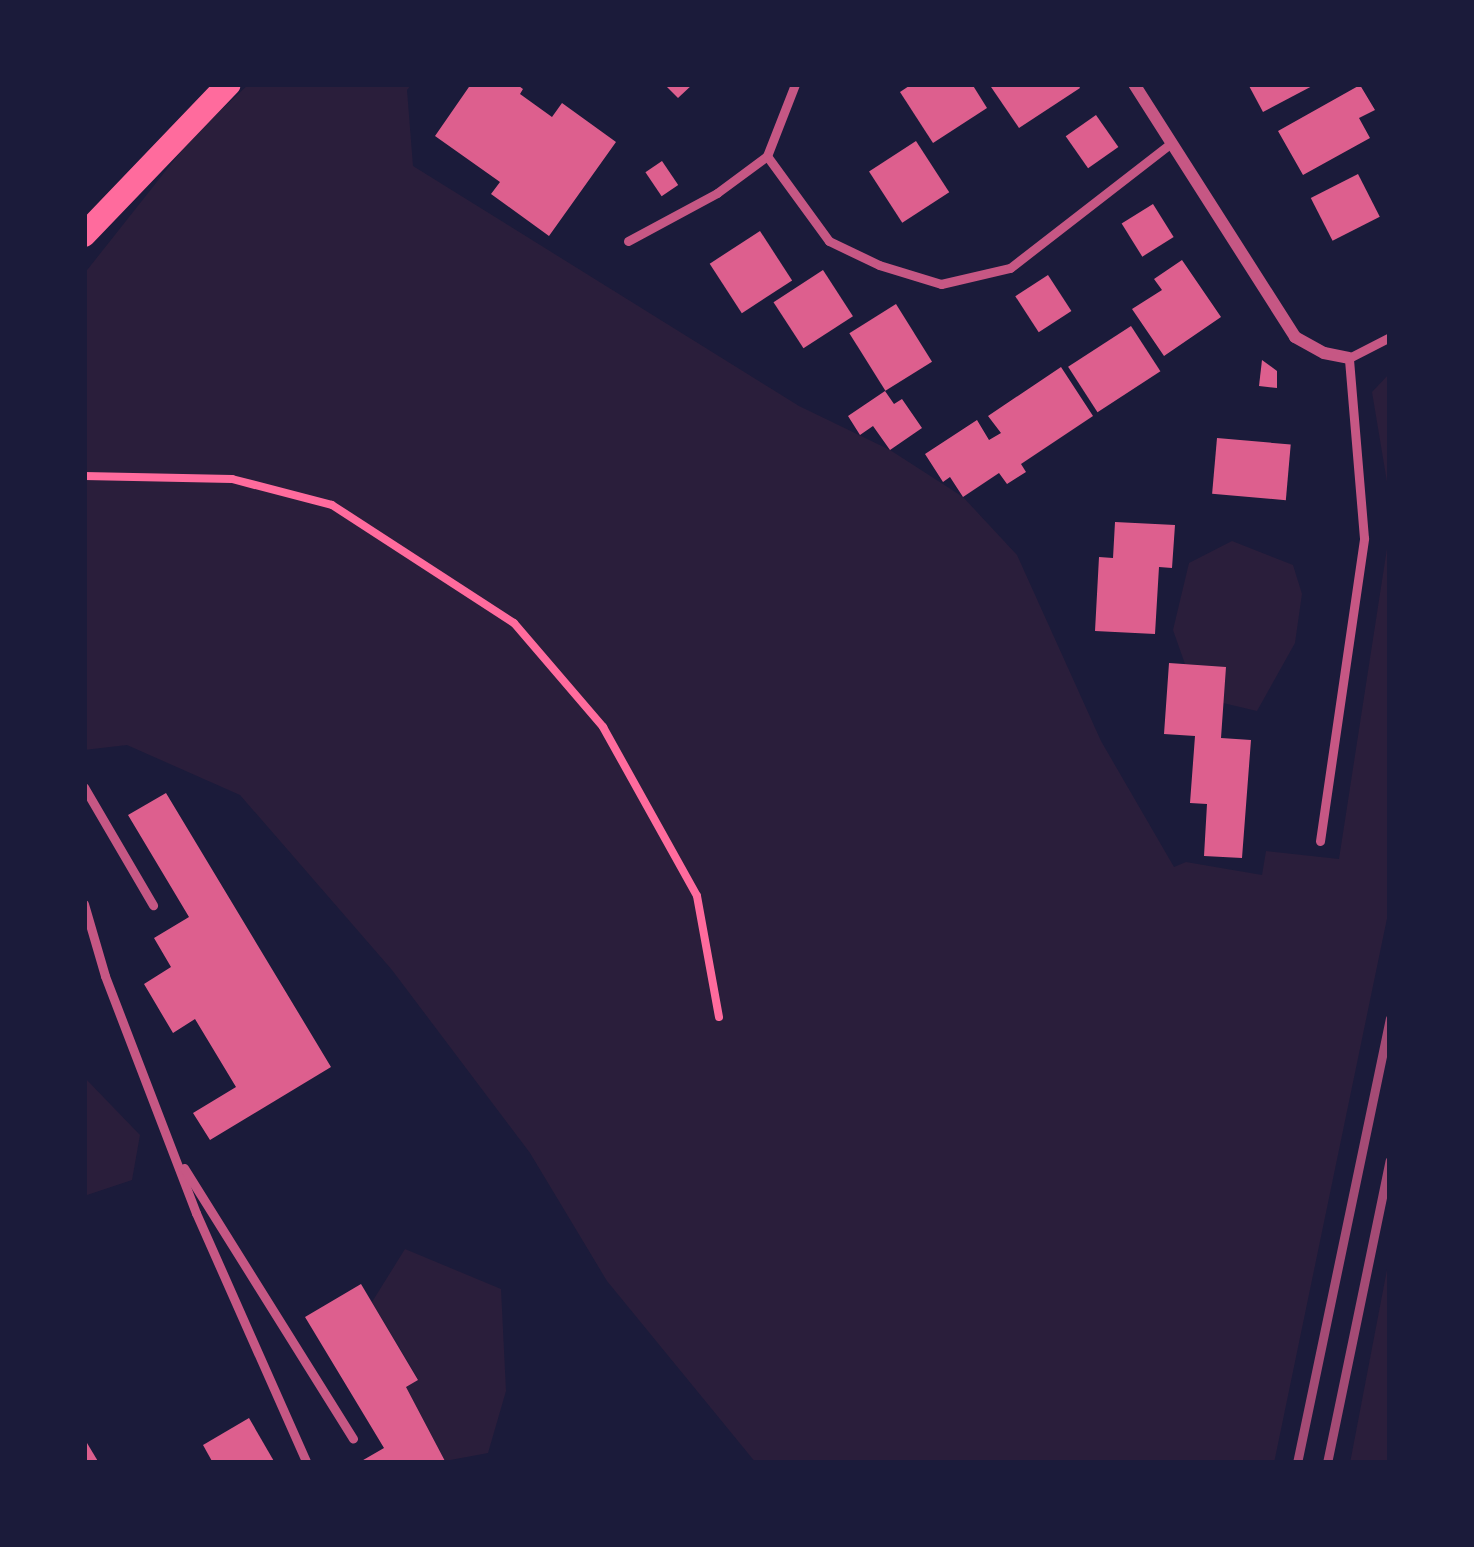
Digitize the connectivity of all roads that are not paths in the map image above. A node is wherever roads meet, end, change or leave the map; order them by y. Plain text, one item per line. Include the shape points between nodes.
1 (229, 84) edge
2 (795, 84) edge
3 (1134, 84) edge
4 (1171, 144) junction
5 (767, 156) junction
6 (84, 235) edge
7 (628, 241) dead end
8 (1390, 337) edge
9 (1348, 358) junction
10 (84, 787) edge
11 (1320, 841) dead end
12 (84, 904) edge
13 (153, 905) dead end
14 (170, 1147) junction
15 (353, 1438) dead end
16 (307, 1463) edge

1 - 6 main road
2 - 5 lane
3 - 4 street
4 - 5 lane via 1010,268 941,284 829,241
4 - 9 street via 1295,337
5 - 7 lane
8 - 9 lane
9 - 11 lane via 1364,538
10 - 13 lane
12 - 14 lane
14 - 15 lane
14 - 16 lane

